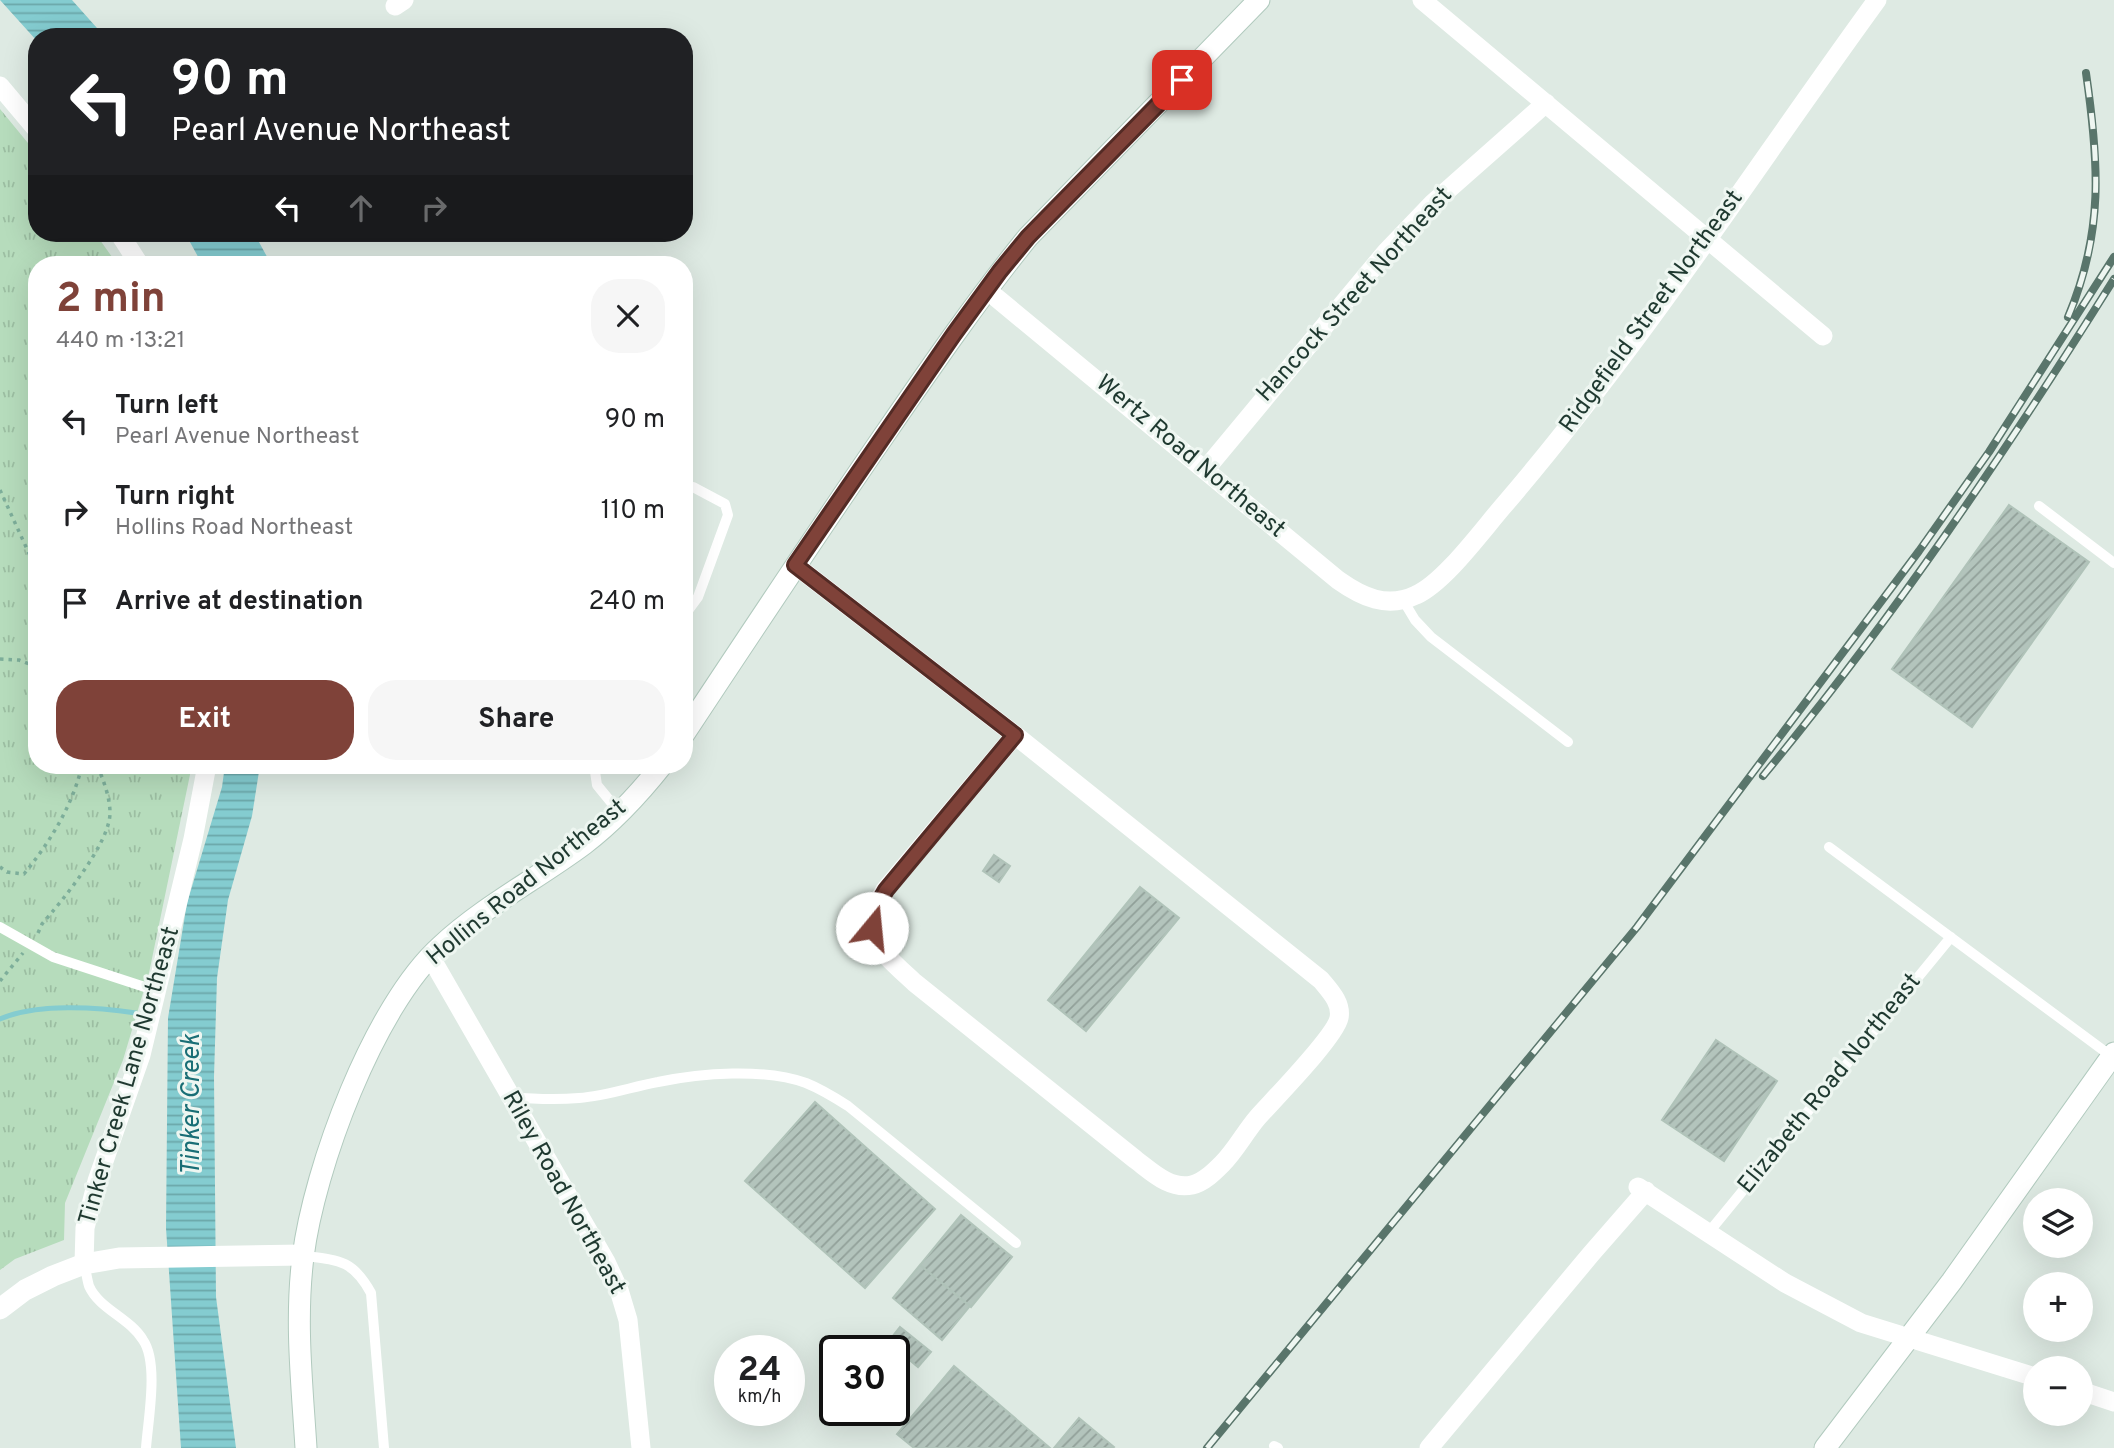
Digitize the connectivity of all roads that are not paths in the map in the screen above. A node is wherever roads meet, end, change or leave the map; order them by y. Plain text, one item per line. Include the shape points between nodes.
1 (1259, 0) edge
2 (1422, 0) edge
3 (1877, 0) edge
4 (0, 86) edge
5 (1546, 103) junction
6 (28, 119) edge
7 (1708, 238) junction
8 (987, 290) junction
9 (1823, 336) dead end
10 (1205, 470) junction
11 (693, 487) dead end
12 (2039, 506) dead end
13 (2114, 563) edge
14 (795, 565) junction
15 (1403, 600) junction
16 (693, 604) edge
17 (693, 720) edge
18 (1015, 735) junction
19 (1568, 742) dead end
20 (205, 774) edge
21 (595, 774) edge
22 (654, 774) edge
23 (620, 813) junction
24 (1829, 847) dead end
25 (0, 927) edge
26 (1951, 937) junction
27 (430, 956) junction
28 (157, 991) junction
29 (2113, 1054) edge
30 (510, 1097) junction
31 (1709, 1232) junction
32 (1016, 1243) dead end
33 (303, 1255) junction
34 (84, 1264) junction
35 (0, 1309) edge
36 (1908, 1340) junction
37 (2023, 1374) edge
38 (2093, 1395) edge
39 (2114, 1402) edge
40 (146, 1448) edge
41 (306, 1448) edge
42 (384, 1448) edge
43 (641, 1448) edge
44 (1429, 1448) edge
45 (1825, 1448) edge

1 - 8 main road via 1028,237
2 - 5 street
3 - 7 street, Ridgefield Street Northeast
4 - 6 street
5 - 7 street
5 - 10 street, Hancock Street Northeast via 1476,162 1386,252
7 - 9 street
7 - 15 street, Ridgefield Street Northeast via 1605,382 1517,489 1432,585
8 - 10 street, Wertz Road Northeast
8 - 14 main road
10 - 15 street, Wertz Road Northeast via 1356,593 1387,602
11 - 16 lane via 725,504 727,514
12 - 13 lane
14 - 17 main road
14 - 18 street
15 - 19 lane via 1431,637
18 - 18 street via 1321,980 1339,1007 1335,1028 1296,1076 1223,1163 1193,1185 1168,1183 1119,1146 921,988 875,941 874,911 886,890
20 - 28 street, Tinker Creek Lane Northeast
21 - 23 lane via 597,785
22 - 23 main road, Hollins Road Northeast
23 - 27 main road, Hollins Road Northeast
24 - 26 lane
25 - 28 lane via 53,957
26 - 29 lane
26 - 31 lane, Elizabeth Road Northeast
27 - 30 street, Riley Road Northeast
27 - 33 main road, Hollins Road Northeast via 388,1014 361,1067 324,1168
28 - 34 street, Tinker Creek Lane Northeast via 141,1055 97,1181 85,1228
29 - 36 main road
30 - 32 lane via 580,1098 698,1076 770,1076 804,1083 848,1106
30 - 43 street, Riley Road Northeast via 620,1290 628,1320
31 - 36 street via 1818,1303
31 - 44 street via 1642,1189
33 - 34 main road via 153,1256
33 - 41 main road, Hollins Road Northeast via 299,1304
33 - 42 lane via 350,1265 371,1293
34 - 35 main road via 25,1290
34 - 40 lane via 90,1288 99,1300 145,1341 151,1362
36 - 37 street
36 - 45 main road
38 - 39 street

